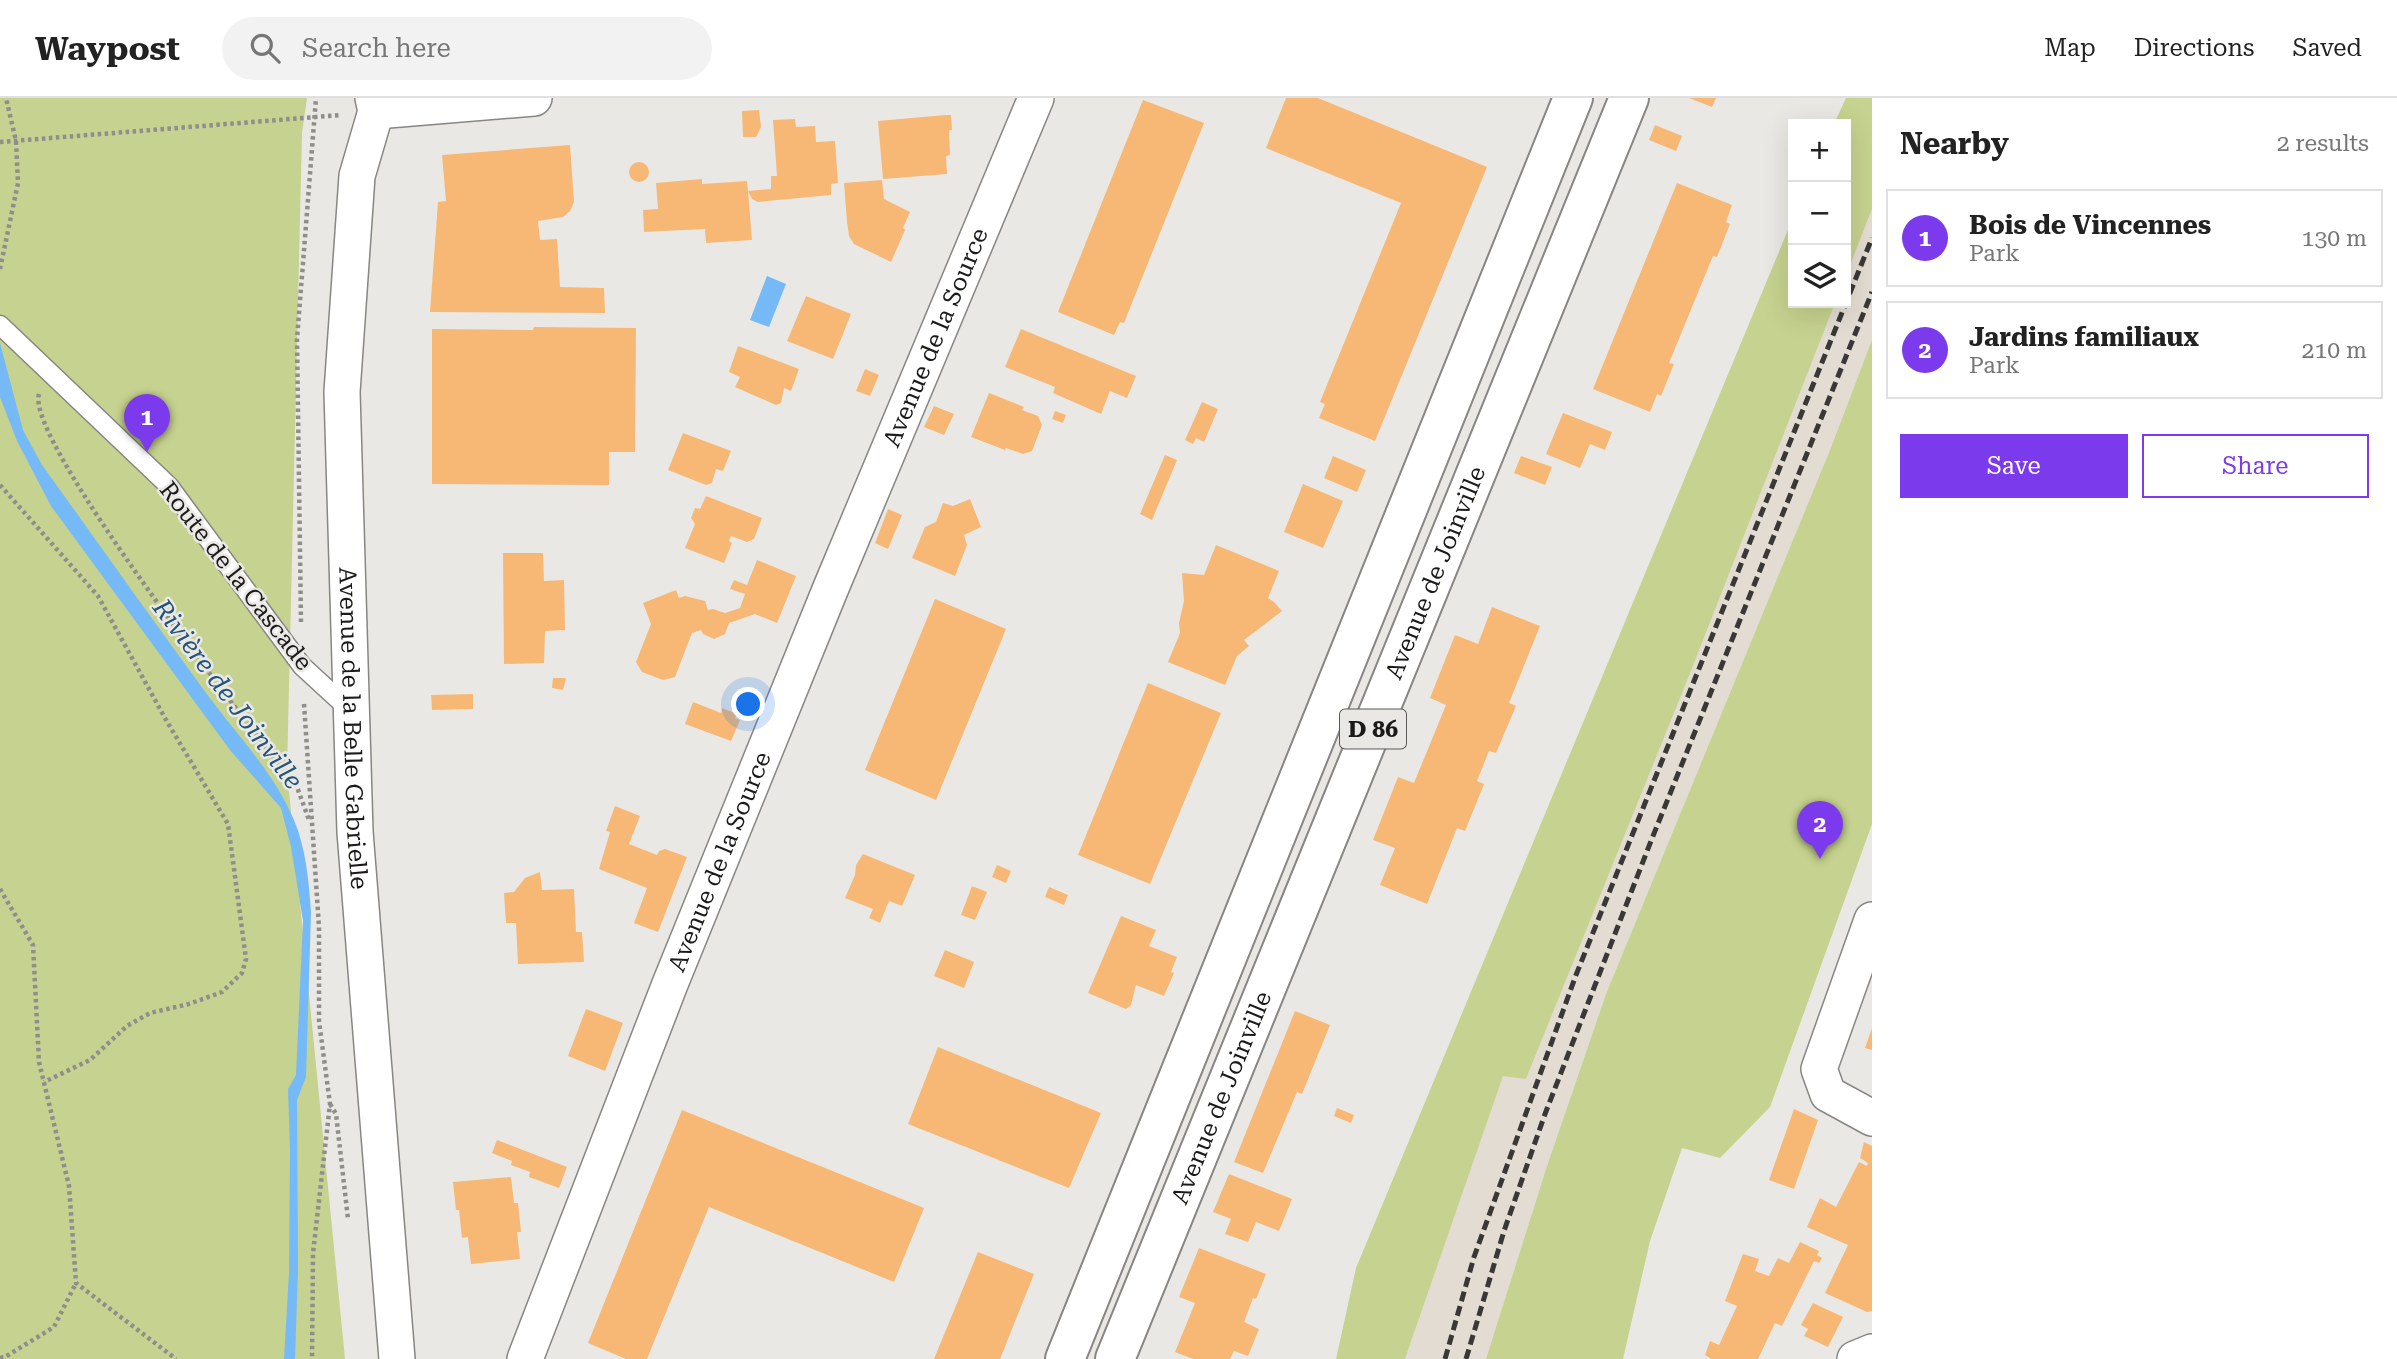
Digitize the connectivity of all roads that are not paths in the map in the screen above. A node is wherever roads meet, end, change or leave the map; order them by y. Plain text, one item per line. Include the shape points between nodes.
1 (534, 98) edge
2 (1036, 98) edge
3 (1573, 98) edge
4 (1629, 98) edge
5 (374, 104) edge
6 (0, 325) edge
7 (351, 711) junction
8 (1872, 920) edge
9 (1872, 1118) edge
10 (1872, 1352) edge
11 (397, 1359) edge
12 (525, 1359) edge
13 (1065, 1359) edge
14 (1115, 1359) edge
15 (1855, 1359) edge

1 - 5 street
2 - 12 street, Avenue de la Source via 830,590
3 - 13 main road, Avenue de Joinville / D 86
4 - 14 main road, Avenue de Joinville / D 86
5 - 7 street, Avenue de la Belle Gabrielle via 357,176 342,392
6 - 7 lane, Route de la Cascade via 169,486 302,666
7 - 11 street, Avenue de la Belle Gabrielle via 355,832
8 - 9 street via 1819,1069 1828,1094
10 - 15 street

